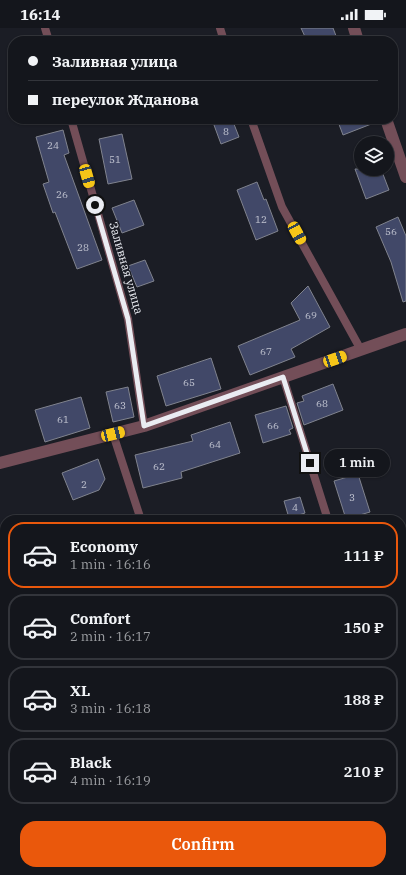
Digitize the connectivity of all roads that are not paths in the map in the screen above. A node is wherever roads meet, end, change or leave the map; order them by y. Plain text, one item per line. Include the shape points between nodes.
1 (72, 124) edge
2 (254, 124) edge
3 (388, 124) edge
4 (406, 177) edge
5 (406, 334) edge
6 (361, 350) junction
7 (283, 377) junction
8 (144, 426) junction
9 (113, 434) junction
10 (0, 463) edge
11 (139, 515) edge
12 (326, 515) edge

1 - 8 lane, Заливная улица via 128,319
2 - 6 lane via 282,207
3 - 4 street
5 - 6 street
6 - 7 street
7 - 8 street
7 - 12 lane
8 - 9 street
9 - 10 street
9 - 11 lane

